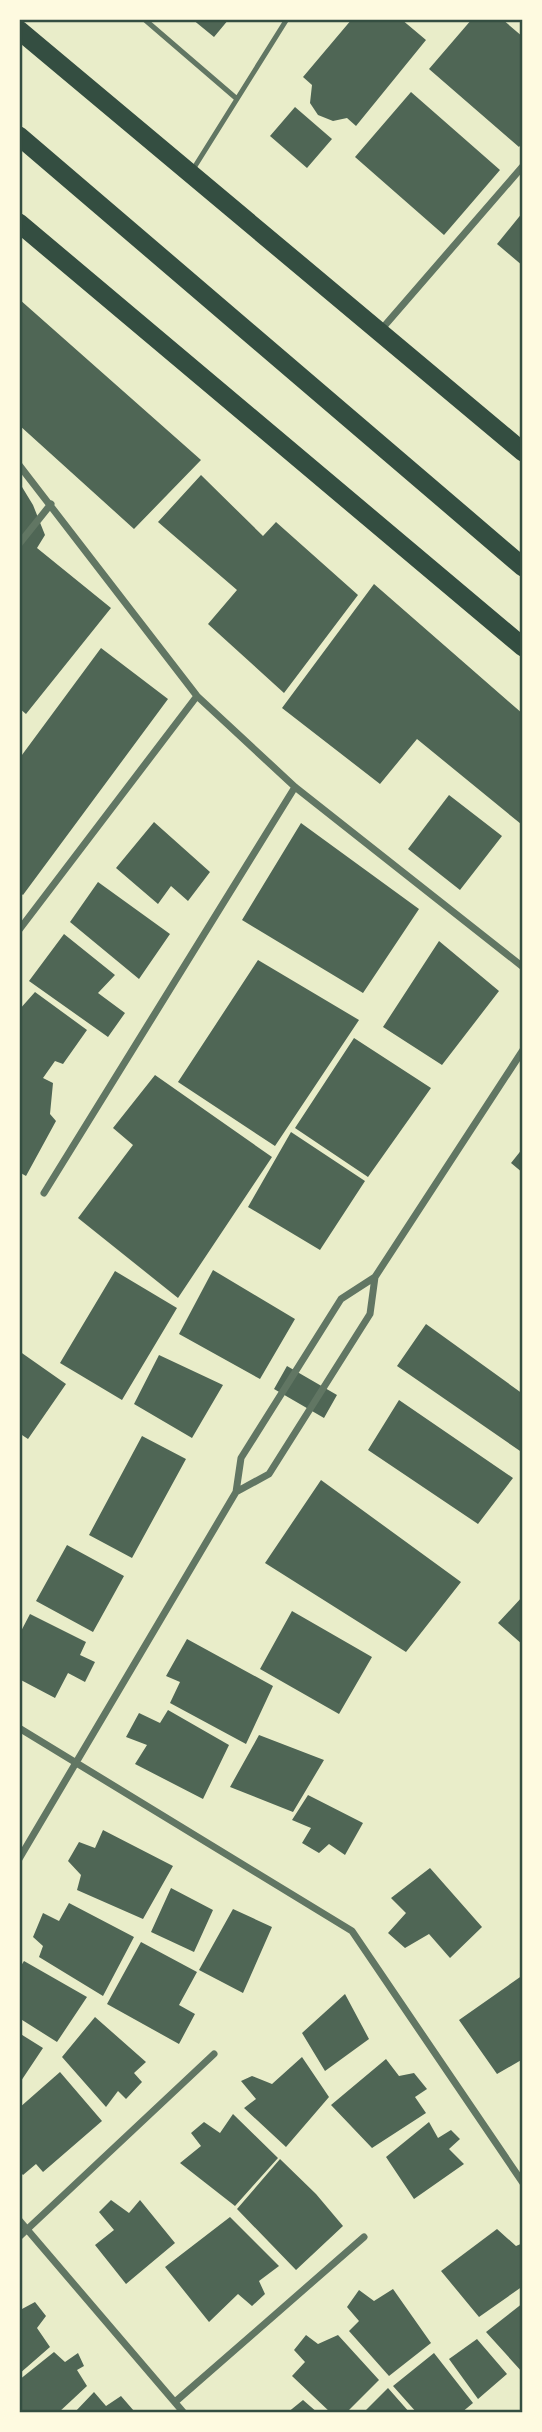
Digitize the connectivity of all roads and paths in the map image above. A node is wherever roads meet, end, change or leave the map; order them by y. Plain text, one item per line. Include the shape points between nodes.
1 (144, 19) edge
2 (286, 19) edge
3 (19, 30) edge
4 (237, 99) junction
5 (19, 136) edge
6 (523, 166) edge
7 (191, 174) junction
8 (19, 223) edge
9 (380, 332) junction
10 (523, 452) edge
11 (19, 465) edge
12 (51, 505) junction
13 (19, 544) edge
14 (523, 567) edge
15 (523, 646) edge
16 (197, 696) junction
17 (295, 787) junction
18 (19, 930) edge
19 (523, 967) edge
20 (523, 1050) edge
21 (44, 1192) dead end
22 (375, 1277) junction
23 (236, 1492) junction
24 (19, 1728) edge
25 (77, 1762) junction
26 (19, 1859) edge
27 (214, 2053) dead end
28 (523, 2183) edge
29 (19, 2220) edge
30 (27, 2229) junction
31 (19, 2237) edge
32 (364, 2237) dead end
33 (175, 2402) junction
34 (184, 2413) edge

1 - 4 lane
2 - 4 lane
3 - 7 highway
4 - 7 lane
5 - 14 highway
6 - 9 street
7 - 9 highway
8 - 15 highway
9 - 10 highway
11 - 12 street
12 - 13 street
12 - 16 street
16 - 17 street
16 - 18 street
17 - 19 street
17 - 21 street
20 - 22 street
22 - 23 street via 341,1299 241,1458
22 - 23 street via 370,1314 269,1474
23 - 25 street
24 - 25 street
25 - 26 street
25 - 28 street via 352,1931
27 - 30 street
29 - 30 street
30 - 31 street
30 - 33 street
32 - 33 street
33 - 34 street

